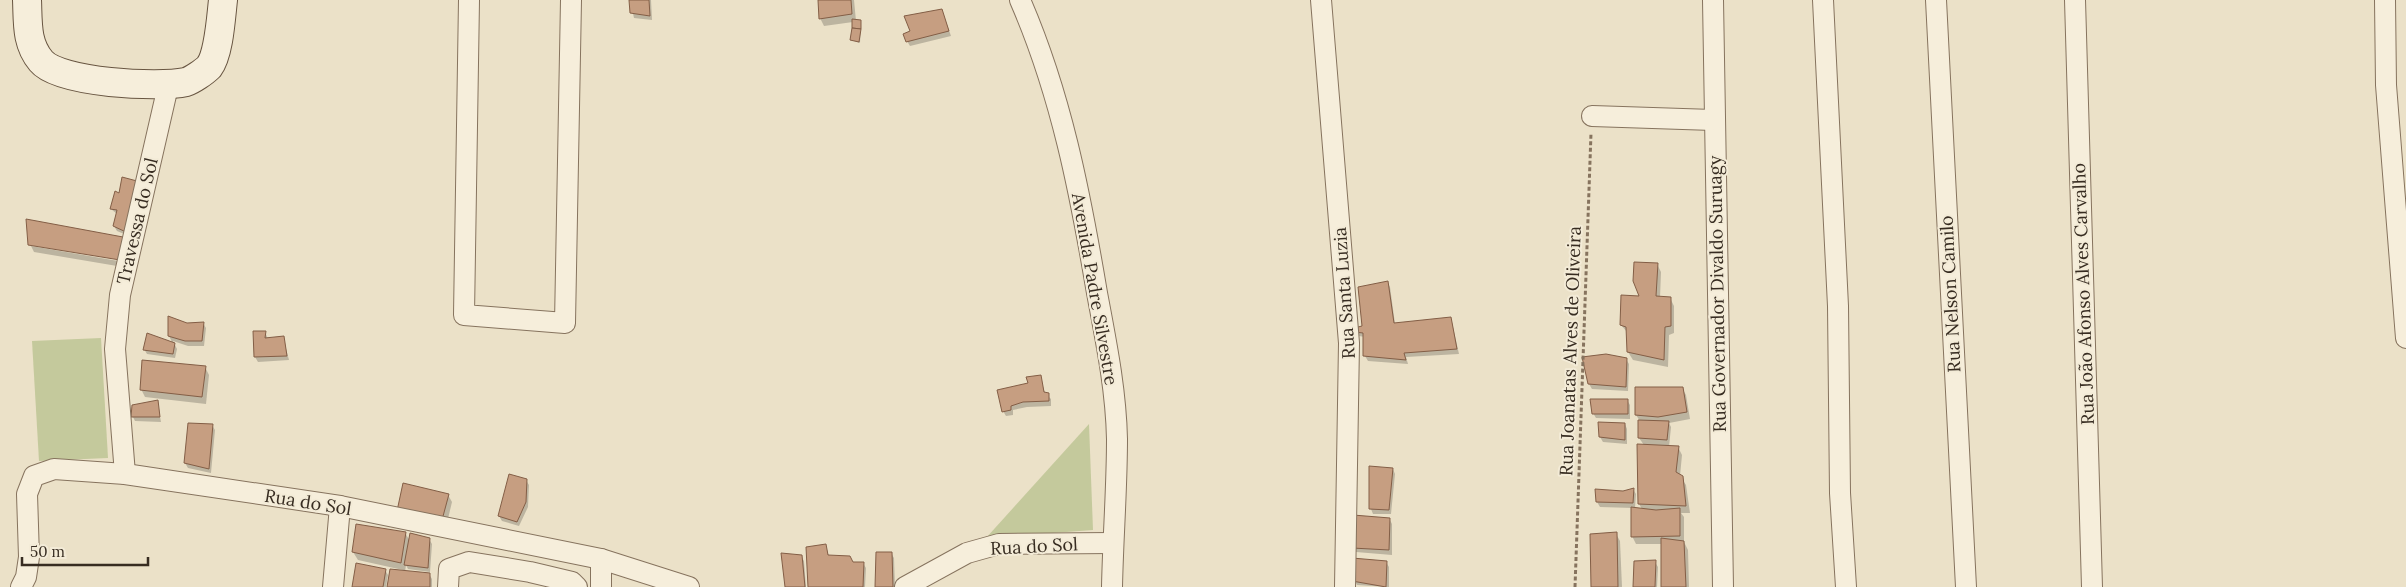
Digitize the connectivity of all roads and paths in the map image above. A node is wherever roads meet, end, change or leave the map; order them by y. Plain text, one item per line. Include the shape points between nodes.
1 (27, 0) edge
2 (223, 0) edge
3 (469, 0) edge
4 (571, 0) edge
5 (1020, 0) edge
6 (1321, 0) edge
7 (1713, 0) edge
8 (1823, 0) edge
9 (1936, 0) edge
10 (2075, 0) edge
11 (2385, 0) edge
12 (169, 82) junction
13 (1592, 116) joint
14 (1713, 120) junction
15 (2406, 338) edge
16 (125, 474) junction
17 (340, 506) junction
18 (1113, 543) junction
19 (531, 544) junction
20 (601, 559) junction
21 (530, 572) junction
22 (21, 587) edge
23 (333, 587) edge
24 (448, 587) edge
25 (577, 587) edge
26 (601, 587) edge
27 (689, 587) edge
28 (905, 587) edge
29 (1112, 587) edge
30 (1345, 587) edge
31 (1575, 587) edge
32 (1723, 587) edge
33 (1846, 587) edge
34 (1966, 587) edge
35 (2092, 587) edge

1 - 12 street via 28,41 42,63 55,72 112,83
2 - 12 street via 216,51 209,67 188,82
3 - 4 street via 464,315 565,323
5 - 18 street, Avenida Padre Silvestre via 1062,116 1088,237 1109,360 1117,439
6 - 30 street, Rua Santa Luzia via 1349,343
7 - 14 street, Rua Governador Divaldo Suruagy
8 - 33 street via 1838,306 1840,493
9 - 34 street, Rua Nelson Camilo
10 - 35 street, Rua João Afonso Alves Carvalho
11 - 15 street via 2386,85
12 - 16 street, Travessa do Sol via 120,295 115,349
13 - 14 street
13 - 31 path, Rua Joanatas Alves de Oliveira
14 - 32 street, Rua Governador Divaldo Suruagy
16 - 17 street, Rua do Sol
16 - 22 street, Rua do Sol via 54,469 34,476 27,494 29,557
17 - 19 street, Rua do Sol
17 - 23 street
18 - 28 street, Rua do Sol via 999,544 967,553
18 - 29 street, Avenida Padre Silvestre
19 - 20 street, Rua do Sol
19 - 21 street
20 - 26 street
20 - 27 street, Rua do Sol
21 - 24 street via 469,562 449,570
21 - 25 street via 572,582

